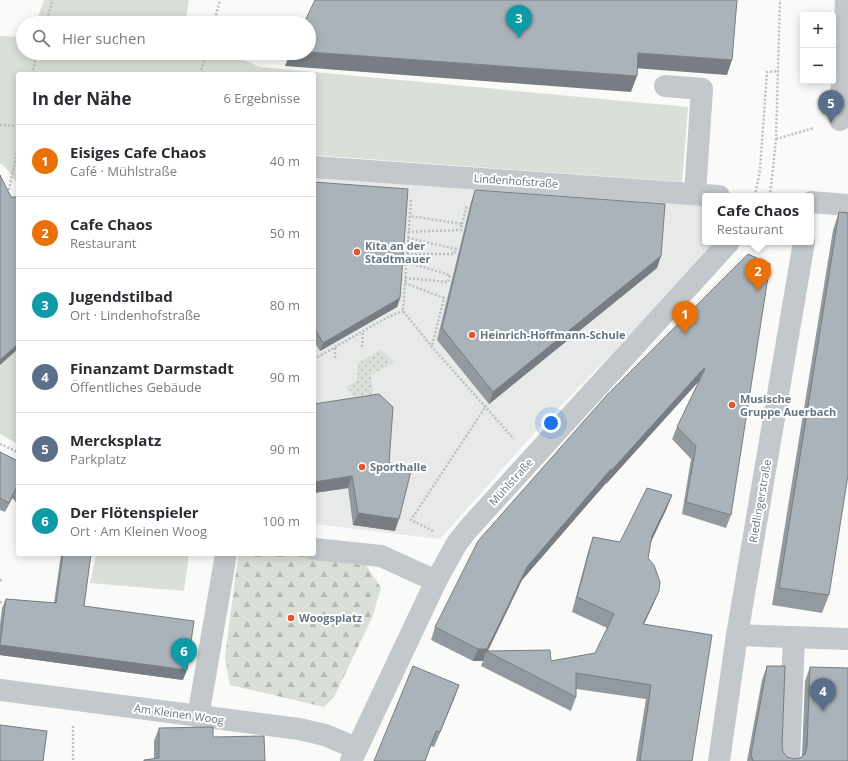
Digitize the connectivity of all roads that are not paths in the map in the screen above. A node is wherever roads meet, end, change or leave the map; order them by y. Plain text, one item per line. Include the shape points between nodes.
1 (846, 0) edge
2 (665, 86) dead end
3 (840, 120) road end
4 (316, 167) edge
5 (695, 194) junction
6 (702, 195) edge
7 (814, 203) edge
8 (848, 205) edge
9 (727, 245) edge
10 (803, 245) edge
11 (316, 549) edge
12 (226, 556) edge
13 (436, 580) junction
14 (737, 635) junction
15 (794, 637) junction
16 (848, 639) edge
17 (0, 690) edge
18 (198, 717) junction
19 (353, 754) edge
20 (719, 761) edge
21 (788, 761) edge

1 - 3 street
2 - 5 street via 702,89
4 - 5 street, Lindenhofstraße
5 - 6 street, Lindenhofstraße
7 - 8 street
9 - 13 street, Mühlstraße via 469,528 457,543
10 - 14 street, Riedlingerstraße
11 - 13 street via 381,556
12 - 18 street
13 - 19 street, Mühlstraße
14 - 15 street
14 - 20 street, Riedlingerstraße
15 - 16 street
15 - 21 street via 793,728
17 - 18 street, Am Kleinen Woog
18 - 19 street, Am Kleinen Woog via 312,732

